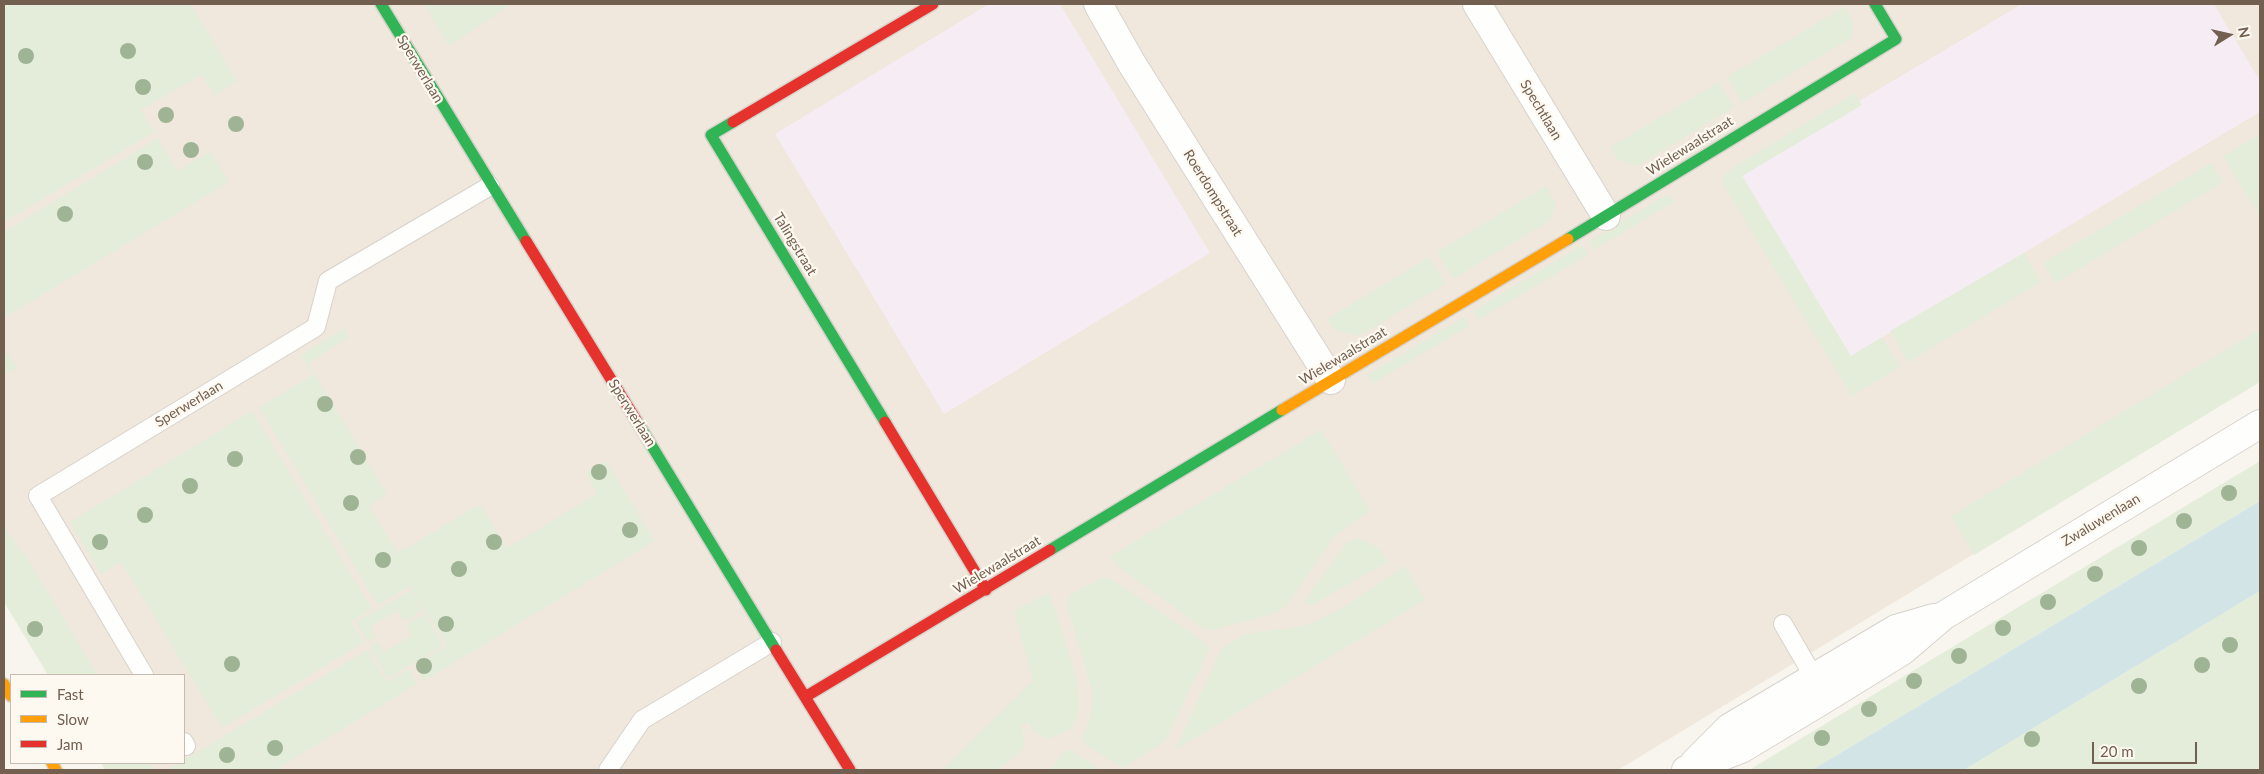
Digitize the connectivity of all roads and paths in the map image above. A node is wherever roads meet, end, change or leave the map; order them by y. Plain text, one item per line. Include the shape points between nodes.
1 (381, 4) edge
2 (933, 4) edge
3 (1098, 4) edge
4 (1477, 4) edge
5 (1875, 4) edge
6 (490, 186) junction
7 (1606, 216) junction
8 (1331, 380) junction
9 (2260, 424) edge
10 (986, 590) junction
11 (1783, 624) dead end
12 (772, 642) junction
13 (143, 674) edge
14 (1820, 688) joint
15 (805, 697) junction
16 (608, 770) edge
17 (850, 770) edge

1 - 6 street, Sperwerlaan
2 - 10 street, Talingstraat via 711,135
3 - 8 street, Roerdompstraat via 1132,64
4 - 7 street, Spechtlaan
5 - 7 street, Wielewaalstraat via 1896,39
6 - 12 street, Sperwerlaan
6 - 13 lane, Sperwerlaan via 328,281 316,327 38,496
7 - 8 street, Wielewaalstraat
8 - 10 street, Wielewaalstraat
9 - 14 street, Zwaluwenlaan via 1942,616 1896,629
10 - 15 street, Wielewaalstraat
11 - 14 lane
12 - 15 street, Sperwerlaan
12 - 16 lane via 642,720
15 - 17 street, Sperwerlaan

